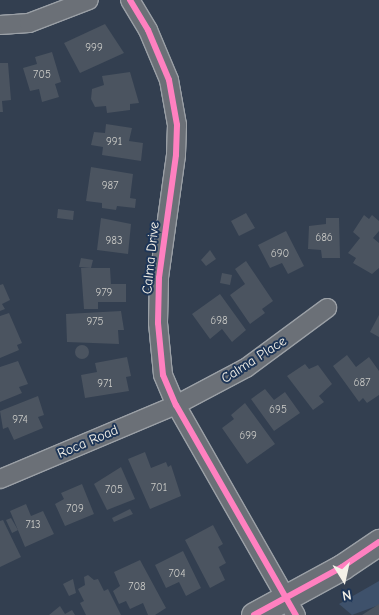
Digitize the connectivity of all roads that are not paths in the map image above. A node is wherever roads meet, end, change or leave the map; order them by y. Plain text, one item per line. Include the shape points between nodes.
1 (89, 0) edge
2 (130, 0) edge
3 (0, 25) edge
4 (328, 308) dead end
5 (176, 406) junction
6 (0, 479) edge
7 (379, 542) edge
8 (291, 607) edge
9 (254, 615) edge

1 - 3 street via 28,23
2 - 5 street, Calma Drive via 148,30 169,80 177,125 176,155 159,278 158,323 164,375
4 - 5 street, Calma Place via 246,368
5 - 6 street, Roca Road
5 - 8 street, Calma Drive
7 - 8 main road
8 - 9 main road

